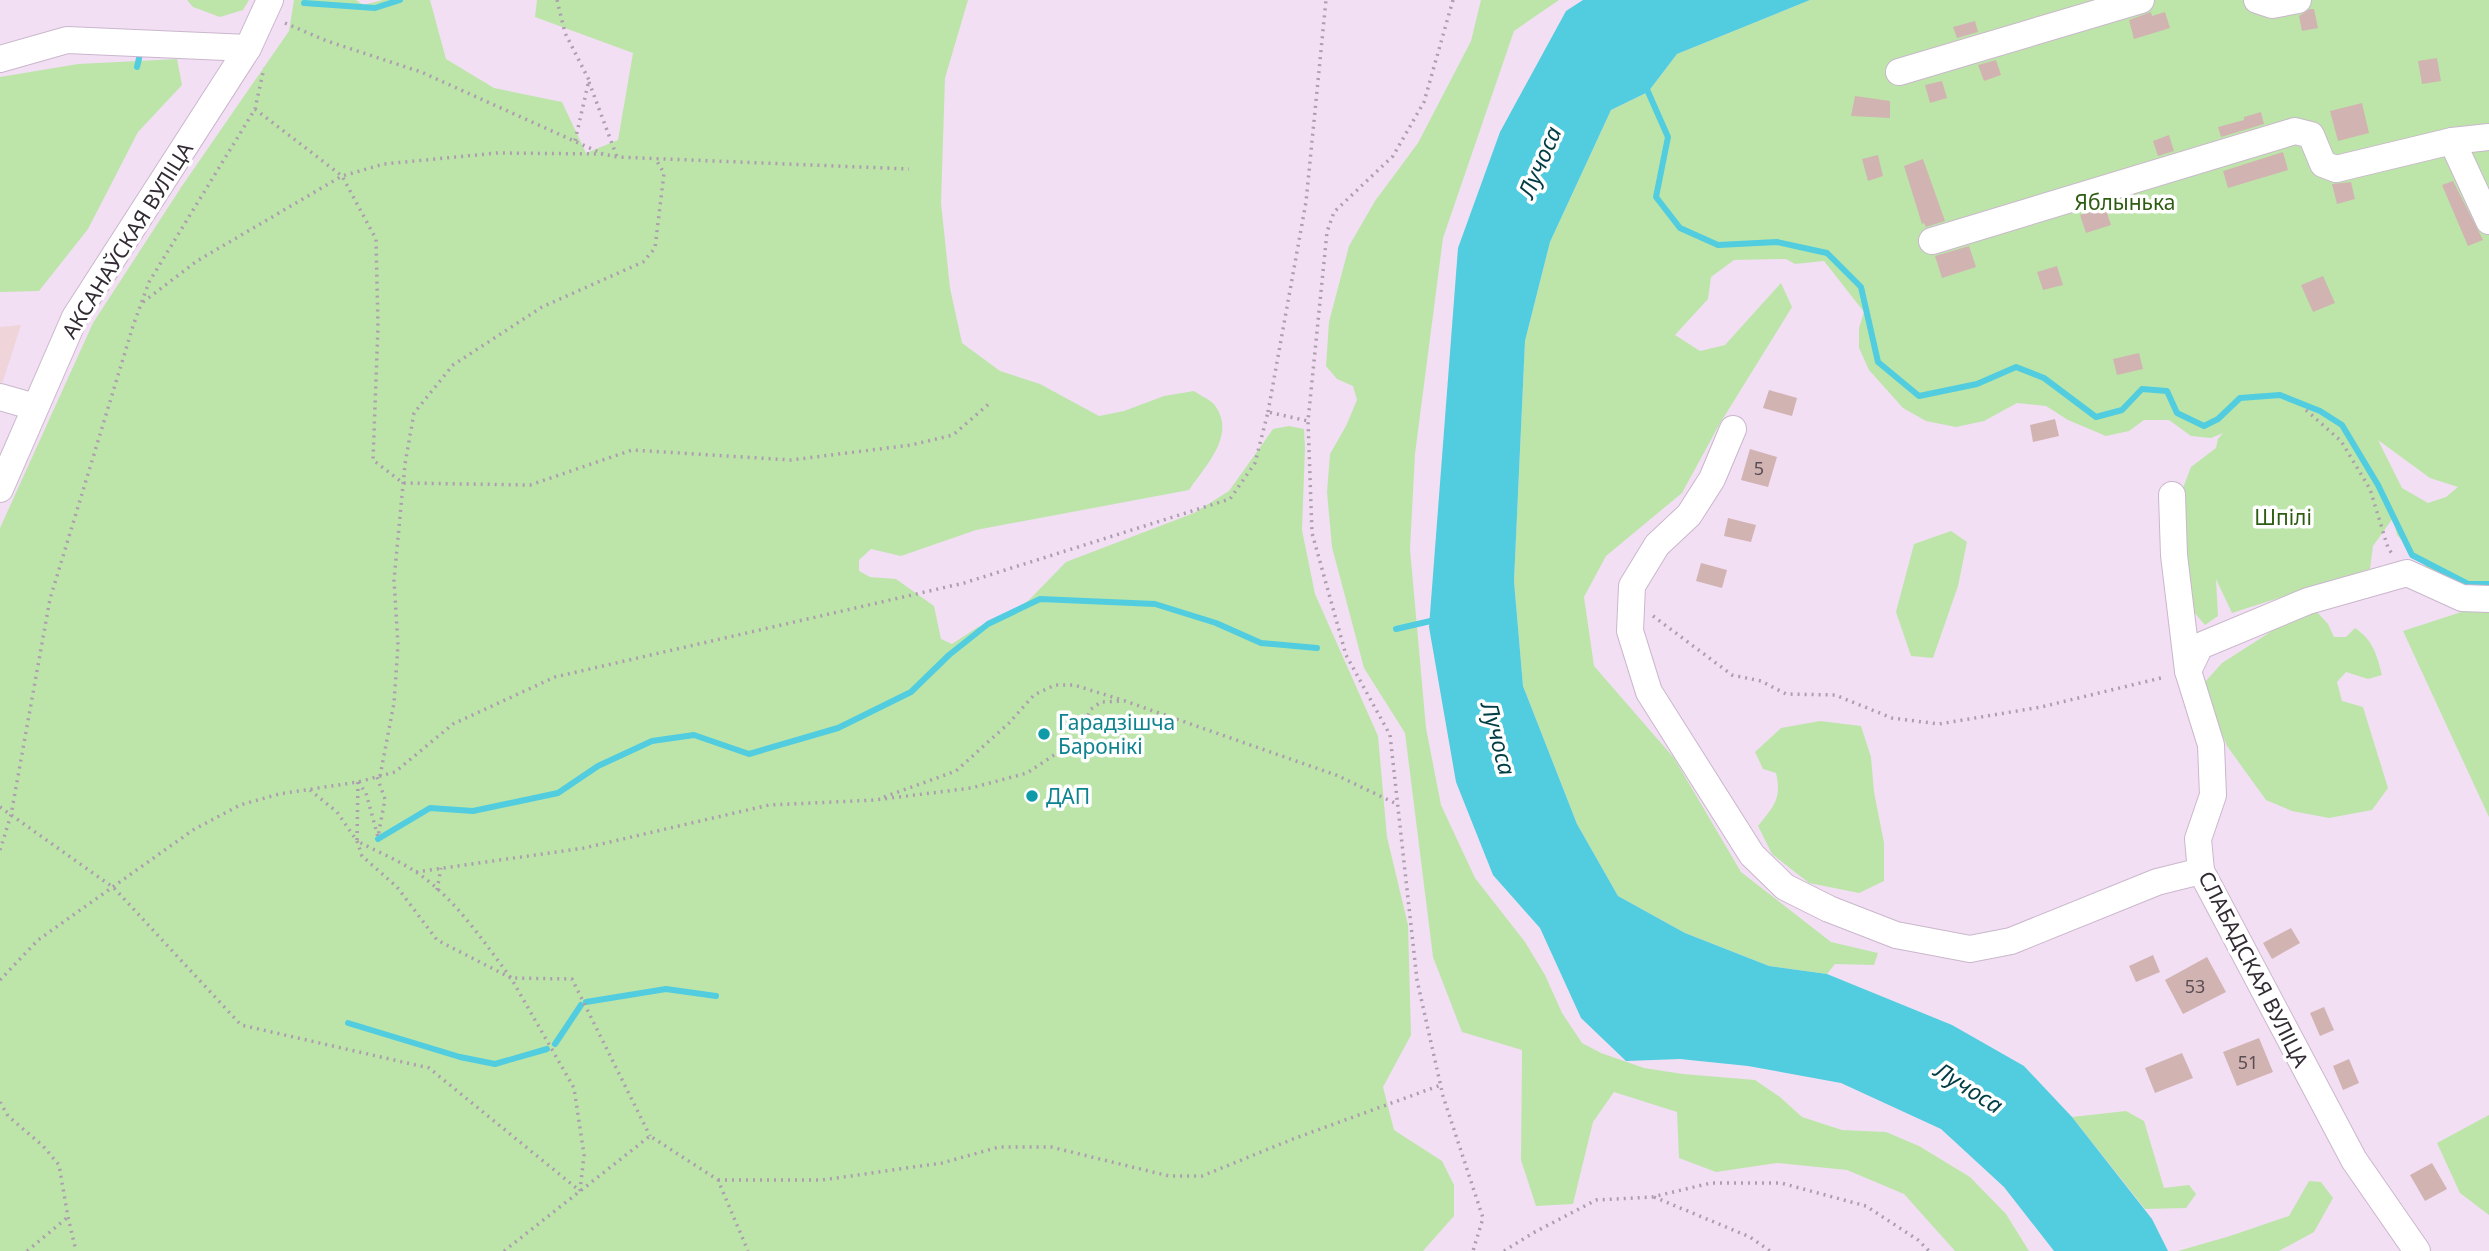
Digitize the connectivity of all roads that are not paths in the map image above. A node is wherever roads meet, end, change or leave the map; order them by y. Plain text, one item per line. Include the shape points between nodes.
1 (2141, 0) edge
2 (2257, 0) edge
3 (2298, 0) edge
4 (267, 7) edge
5 (256, 58) junction
6 (0, 59) edge
7 (1899, 72) dead end
8 (2489, 137) edge
9 (2452, 141) junction
10 (2489, 221) edge
11 (1932, 241) dead end
12 (0, 397) edge
13 (35, 407) junction
14 (1733, 429) dead end
15 (0, 489) edge
16 (2172, 495) dead end
17 (2489, 599) edge
18 (2188, 671) junction
19 (2201, 871) junction
20 (2417, 1251) edge

1 - 7 street
2 - 3 street via 2272,5
4 - 5 street, АКСАНАЎСКАЯ ВУЛІЦА
5 - 6 street via 155,42 67,40
5 - 13 street, АКСАНАЎСКАЯ ВУЛІЦА via 75,317
8 - 9 street
9 - 10 street
9 - 11 street via 2336,169 2323,164 2311,135 2295,131
12 - 13 street
13 - 15 street, АКСАНАЎСКАЯ ВУЛІЦА
14 - 19 street via 1713,479 1689,515 1657,545 1632,596 1630,631 1649,692 1752,855 1785,887 1896,935 1970,949 2011,941 2157,881
16 - 18 street, СЛАБАДСКАЯ ВУЛІЦА
17 - 18 street via 2462,598 2407,573 2308,601 2200,646
18 - 19 street, СЛАБАДСКАЯ ВУЛІЦА via 2211,745 2213,795 2198,839
19 - 20 street, СЛАБАДСКАЯ ВУЛІЦА via 2354,1160

